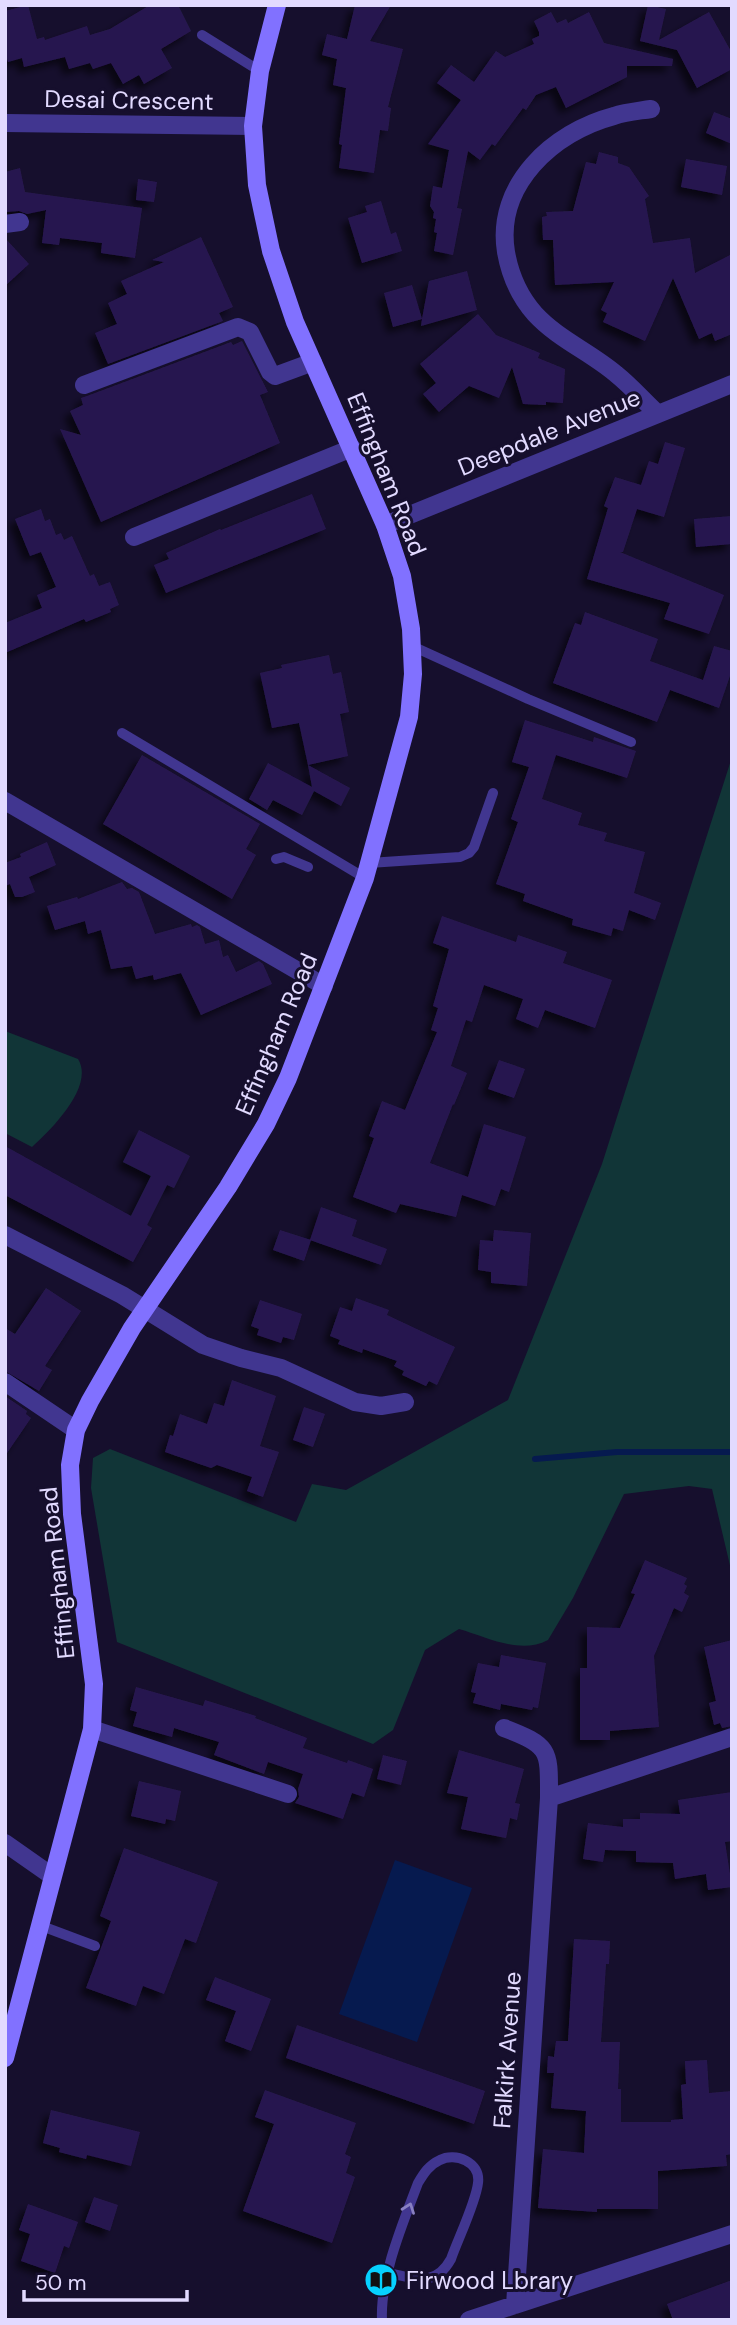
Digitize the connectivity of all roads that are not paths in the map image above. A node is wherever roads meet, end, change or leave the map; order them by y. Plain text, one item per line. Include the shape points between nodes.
1 (277, 5) edge
2 (202, 35) dead end
3 (260, 71) junction
4 (651, 109) dead end
5 (5, 123) edge
6 (253, 126) junction
7 (313, 362) junction
8 (732, 384) edge
9 (85, 385) dead end
10 (658, 415) junction
11 (352, 448) junction
12 (386, 525) junction
13 (134, 537) dead end
14 (412, 646) junction
15 (122, 733) dead end
16 (631, 742) dead end
17 (493, 793) dead end
18 (5, 800) edge
19 (276, 859) dead end
20 (308, 867) dead end
21 (367, 870) junction
22 (324, 986) junction
23 (5, 1235) edge
24 (146, 1310) junction
25 (5, 1382) edge
26 (405, 1402) dead end
27 (76, 1430) junction
28 (505, 1728) dead end
29 (92, 1729) junction
30 (732, 1737) edge
31 (288, 1794) dead end
32 (549, 1798) junction
33 (5, 1843) edge
34 (52, 1876) junction
35 (39, 1925) junction
36 (94, 1945) dead end
37 (5, 2058) edge
38 (732, 2234) edge
39 (388, 2273) junction
40 (515, 2305) junction
41 (382, 2320) edge
42 (470, 2320) edge

1 - 3 street, Effingham Road
2 - 3 lane
3 - 6 street, Effingham Road
4 - 10 street via 581,128 528,167 513,192 504,238 519,293 535,314 564,340 616,374
5 - 6 street, Desai Crescent
6 - 7 street, Effingham Road via 257,185 271,251
7 - 9 street via 273,376 250,332 238,327
7 - 11 street, Effingham Road
8 - 10 street, Deepdale Avenue
10 - 12 street, Deepdale Avenue
11 - 12 street, Effingham Road
11 - 13 street
12 - 14 street, Effingham Road via 402,576
14 - 16 lane
14 - 21 street, Effingham Road via 409,717
15 - 21 lane
17 - 21 lane via 469,853
18 - 22 street
19 - 20 lane via 284,857
21 - 22 street, Effingham Road
22 - 24 street, Effingham Road via 267,1124
23 - 24 street
24 - 26 street via 203,1345 281,1368 355,1402 381,1406
24 - 27 street, Effingham Road
25 - 27 street
27 - 29 street, Effingham Road via 69,1465 94,1684
28 - 32 street, Falkirk Avenue via 541,1746 549,1762
29 - 31 street
29 - 34 street, Effingham Road
30 - 32 street
32 - 40 street, Falkirk Avenue
33 - 34 street
34 - 35 street, Effingham Road
35 - 36 lane
35 - 37 street, Effingham Road
38 - 40 street
39 -> 39 lane via 425,2171 447,2157 467,2161 475,2169 478,2184 445,2270 440,2276 422,2280
39 - 41 lane
40 - 42 street

